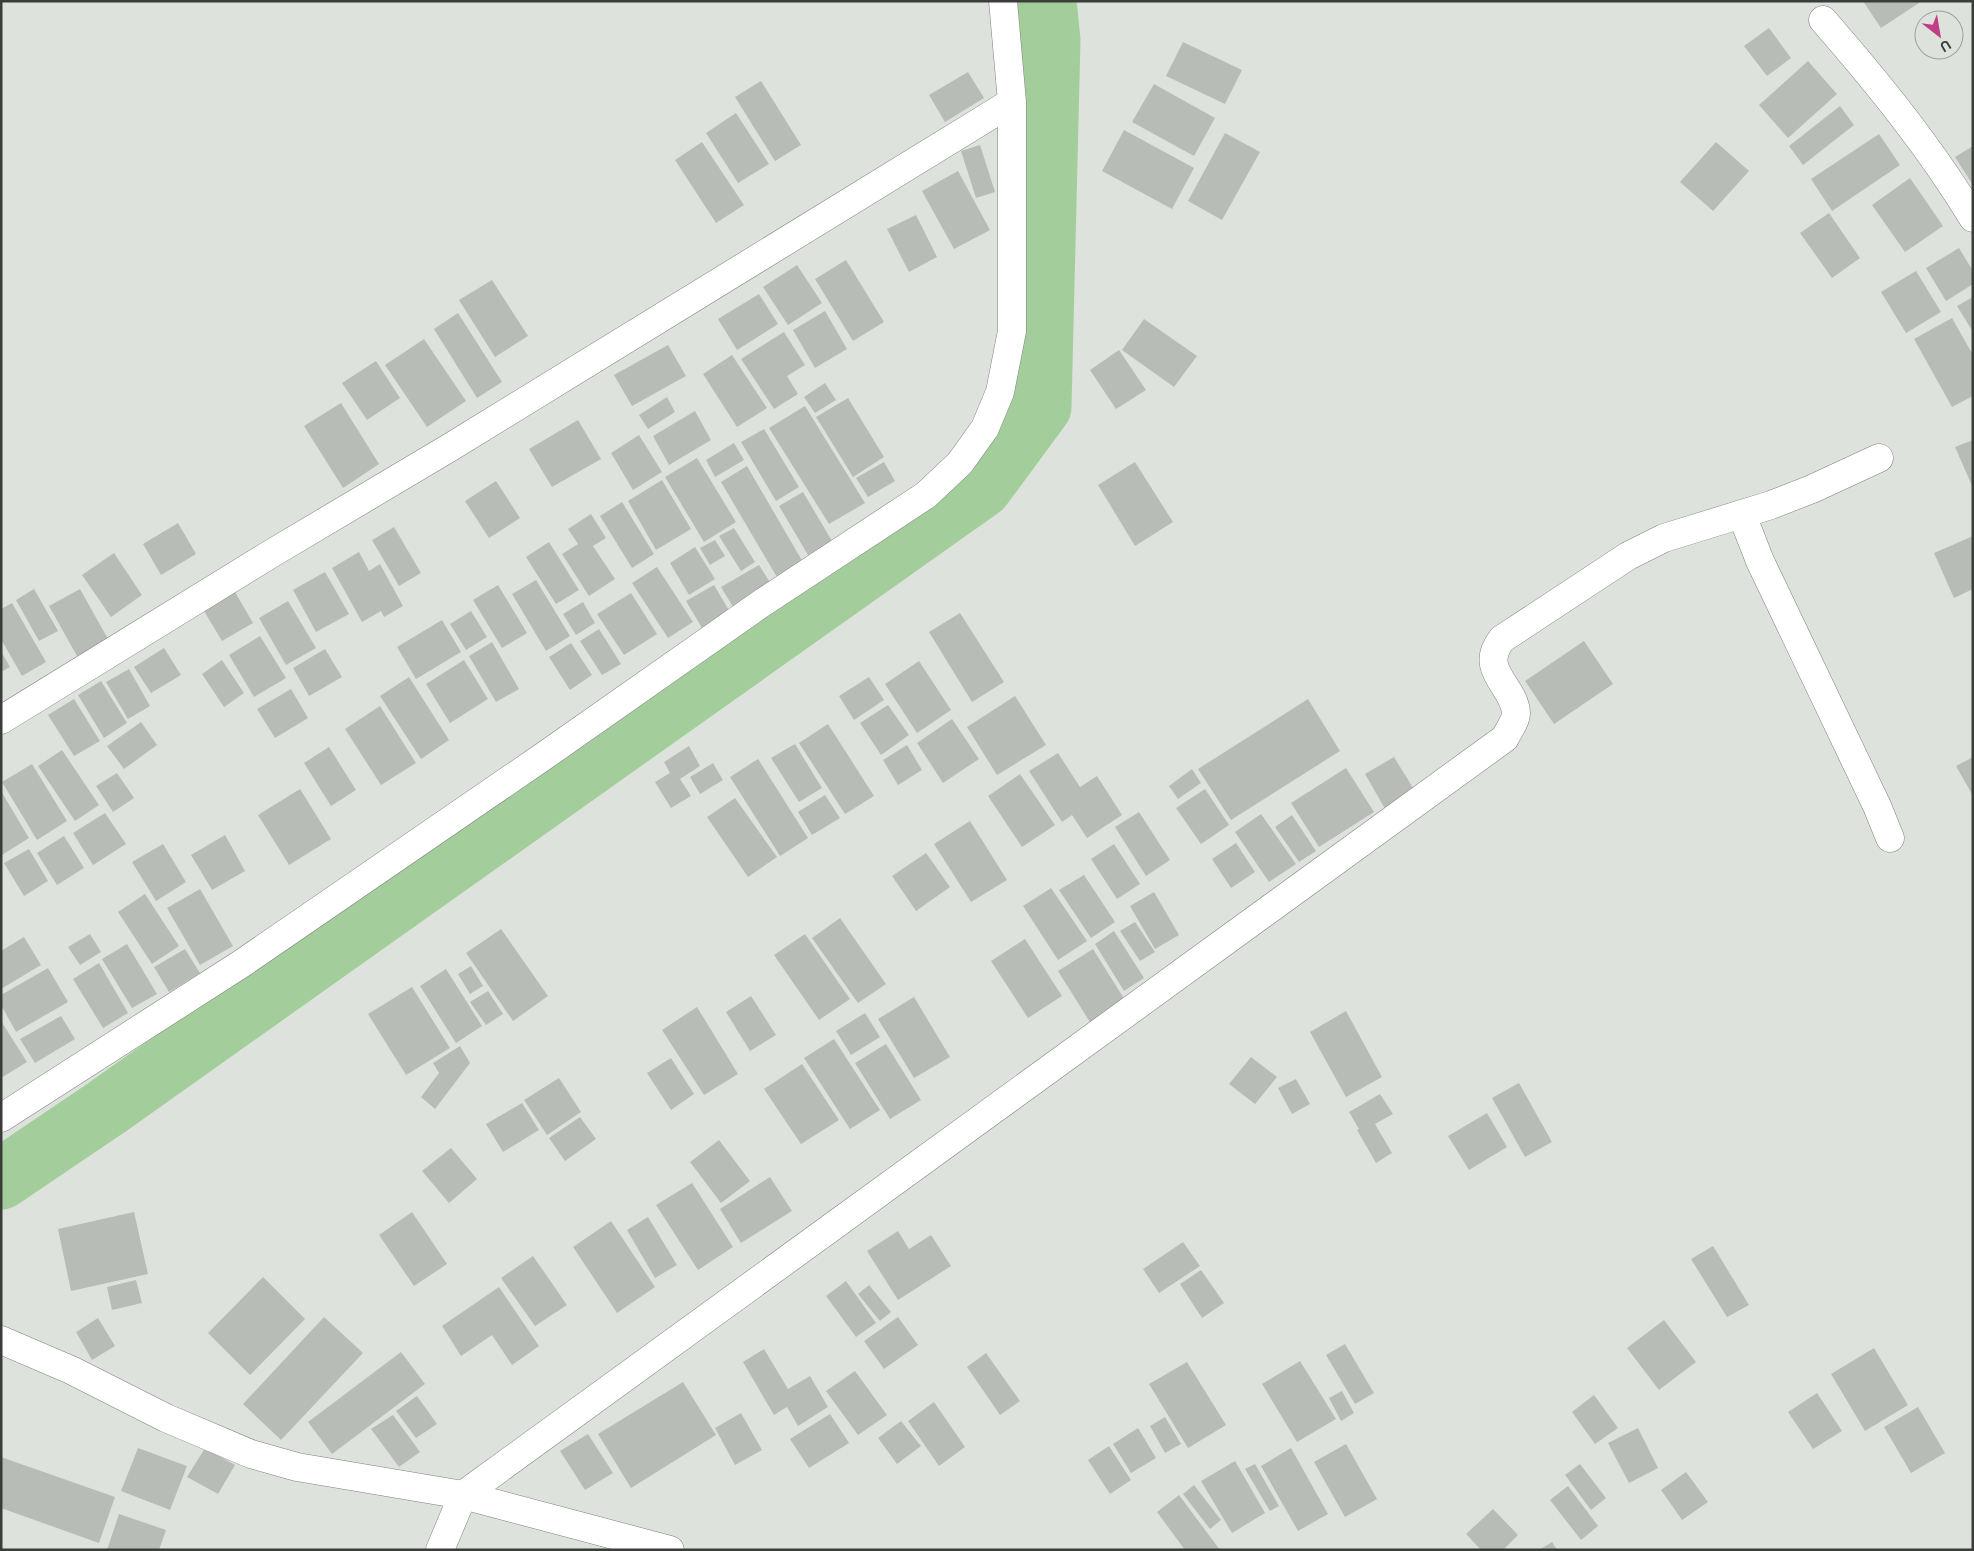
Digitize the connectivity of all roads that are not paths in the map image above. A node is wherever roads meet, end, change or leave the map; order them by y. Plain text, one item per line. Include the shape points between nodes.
1 (1003, 1) edge
2 (1823, 20) dead end
3 (1012, 102) junction
4 (1973, 218) edge
5 (1879, 458) dead end
6 (1742, 515) junction
7 (1, 720) edge
8 (1890, 838) dead end
9 (1, 1118) edge
10 (1, 1340) edge
11 (463, 1495) junction
12 (440, 1550) edge
13 (670, 1550) edge

1 - 3 street
2 - 4 street via 1877,82
3 - 7 street
3 - 9 street via 1012,331 1000,392 985,428 960,463 926,495 762,603 250,959
5 - 6 street via 1812,489
6 - 8 street via 1760,561
6 - 11 street via 1664,538 1628,556 1502,638 1494,648 1494,660 1499,679 1514,700 1516,715 1505,738
10 - 11 street via 71,1370 166,1418 251,1454 297,1467
11 - 12 street
11 - 13 street

